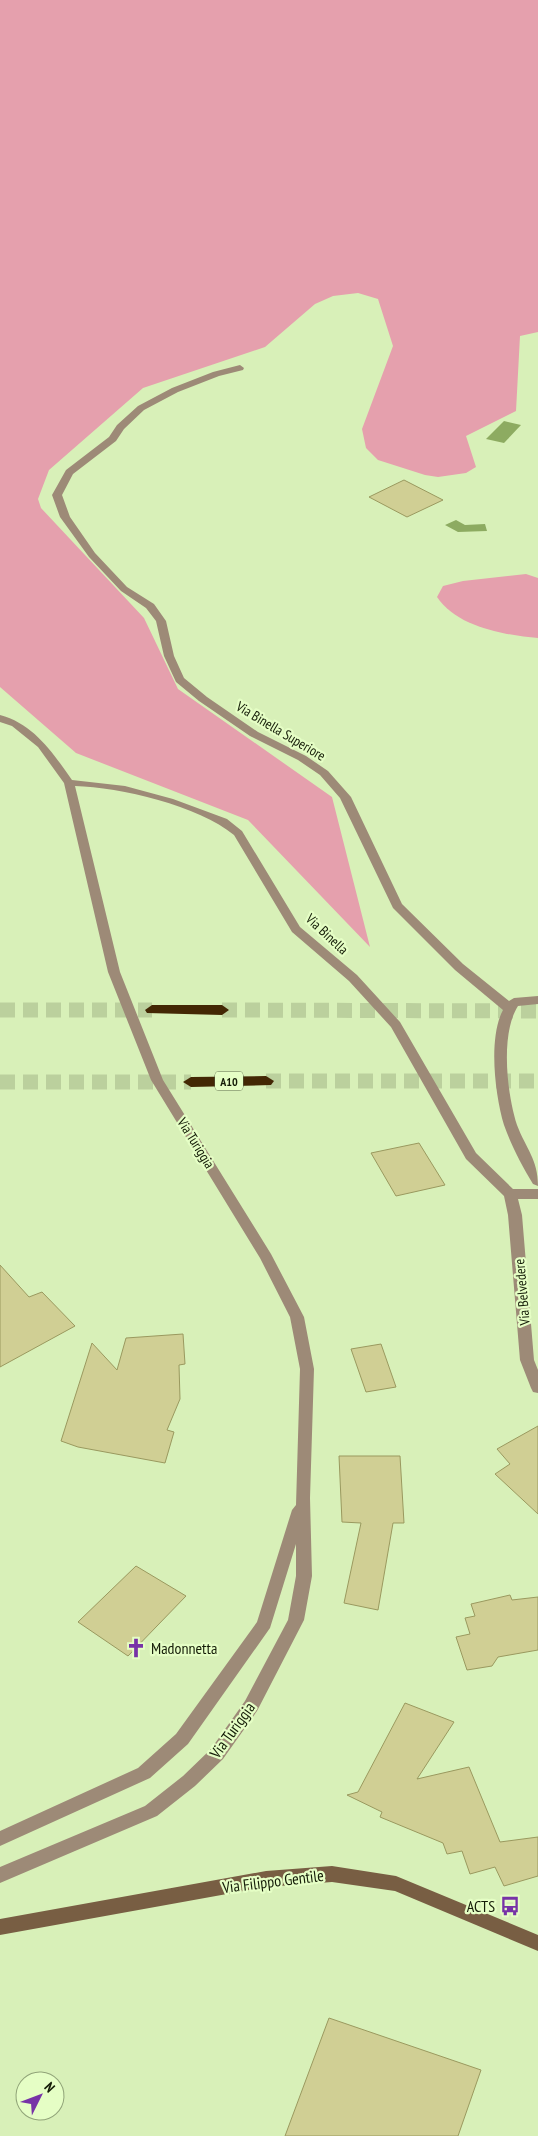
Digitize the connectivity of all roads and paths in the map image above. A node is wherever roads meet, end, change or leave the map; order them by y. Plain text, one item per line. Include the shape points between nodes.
1 (240, 368) dead end
2 (0, 718) edge
3 (69, 783) junction
4 (538, 1000) edge
5 (508, 1008) junction
6 (152, 1010) tunnel mouth
7 (222, 1010) tunnel mouth
8 (266, 1081) tunnel mouth
9 (191, 1082) tunnel mouth
10 (538, 1181) edge
11 (510, 1194) junction
12 (538, 1194) edge
13 (538, 1388) edge
14 (303, 1498) junction
15 (0, 1839) edge
16 (0, 1875) edge
17 (0, 1927) edge
18 (538, 1942) edge

1 - 5 street, Via Binella Superiore via 174,390 141,408 120,427 113,439 69,472 57,495 65,517 92,555 124,590 150,606 161,620 169,656 180,680 254,734 324,773 345,797 397,906 459,967
2 - 3 street via 16,724 42,745
3 - 11 street, Via Binella via 128,790 204,812 225,821 238,833 296,928 353,978 396,1025 471,1156
3 - 14 street, Via Turiggia via 114,972 157,1080 266,1257 297,1317 307,1369
4 - 5 street via 514,1002
5 - 10 street via 503,1026 502,1079 511,1125
6 - 7 highway
8 - 9 highway, A10
11 - 12 street
11 - 13 street, Via Belvedere via 515,1215 528,1360
14 - 15 street, Via Turiggia via 264,1624 182,1739 144,1773
14 - 16 street, Via Turiggia via 304,1576 296,1620 251,1706 217,1754 151,1811
17 - 18 street, Via Filippo Gentile via 266,1878 332,1874 396,1884

